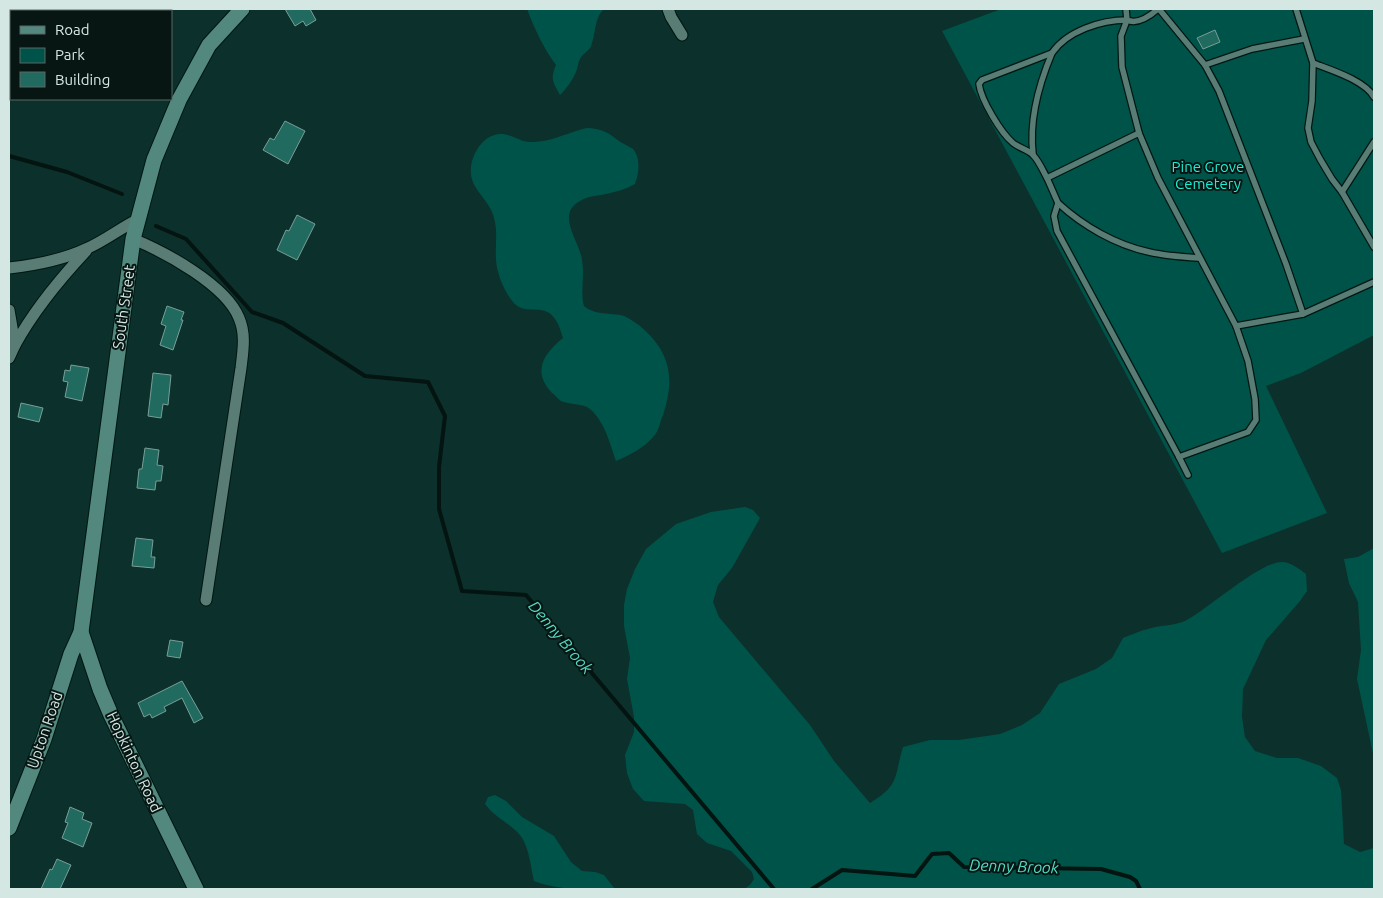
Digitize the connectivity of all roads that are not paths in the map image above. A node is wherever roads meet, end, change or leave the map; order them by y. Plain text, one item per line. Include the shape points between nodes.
1 (242, 9) edge
2 (668, 9) edge
3 (1126, 9) edge
4 (1158, 9) edge
5 (1296, 9) edge
6 (1127, 20) junction
7 (682, 35) dead end
8 (1304, 39) junction
9 (1052, 53) junction
10 (1312, 63) junction
11 (1205, 65) junction
12 (1374, 97) edge
13 (1139, 133) junction
14 (1374, 142) edge
15 (1033, 154) junction
16 (1047, 178) junction
17 (1342, 192) junction
18 (1058, 203) junction
19 (139, 219) junction
20 (133, 239) junction
21 (1374, 247) edge
22 (89, 248) junction
23 (1199, 258) junction
24 (9, 268) edge
25 (1374, 282) edge
26 (9, 310) edge
27 (1303, 314) junction
28 (1236, 326) junction
29 (14, 345) junction
30 (9, 358) edge
31 (1179, 458) junction
32 (1188, 475) dead end
33 (206, 600) dead end
34 (81, 632) junction
35 (9, 828) edge
36 (196, 889) edge

1 - 19 main road, South Street via 209,45 179,100 154,160
2 - 7 street
3 - 6 lane
4 - 6 lane via 1137,21
4 - 11 lane
5 - 8 lane
6 - 9 lane via 1112,20 1076,34 1058,44
6 - 13 lane via 1121,36 1122,67
8 - 10 lane
8 - 11 lane via 1252,49
9 - 15 lane via 1040,83 1031,138
9 - 15 lane via 982,80 979,84 986,103 1011,142
10 - 12 lane via 1357,82 1369,89
10 - 17 lane via 1308,128 1311,142
11 - 27 lane via 1219,91
13 - 16 lane
13 - 23 lane
14 - 17 lane
15 - 16 lane
16 - 18 lane
17 - 21 lane
18 - 23 lane via 1074,218 1122,243 1149,252
18 - 31 lane via 1054,216 1057,231
19 - 20 main road, South Street
19 - 22 street
20 - 33 street via 192,270 219,293 239,318 243,332 244,347
20 - 34 main road, South Street
22 - 24 street via 33,266
22 - 29 street via 51,289
23 - 28 lane
25 - 27 lane
26 - 29 street
27 - 28 lane
28 - 31 lane via 1248,361 1256,420 1248,432
29 - 30 street
31 - 32 lane
34 - 35 main road, Upton Road
34 - 36 main road, Hopkinton Road via 111,715

